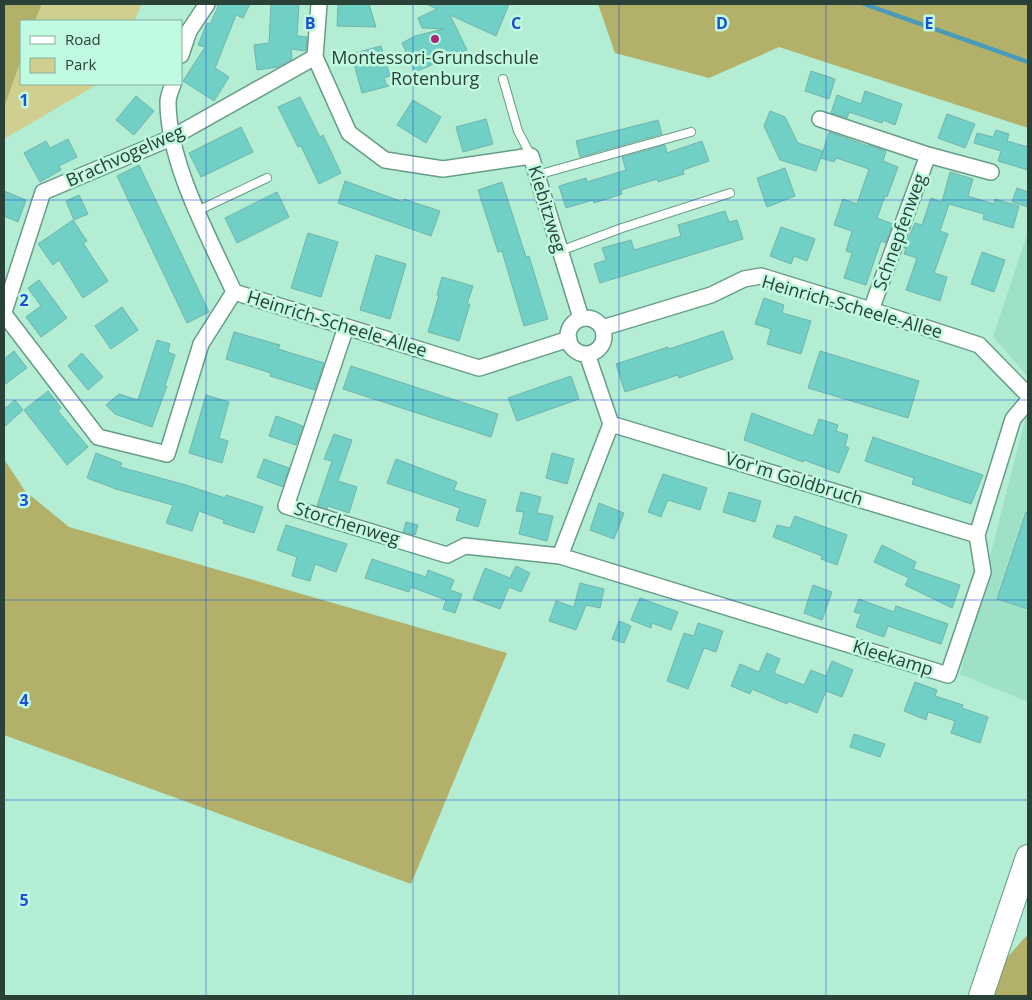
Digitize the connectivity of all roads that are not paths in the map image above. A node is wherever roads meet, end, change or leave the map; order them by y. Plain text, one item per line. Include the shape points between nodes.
1 (207, 4) edge
2 (319, 4) edge
3 (182, 52) edge
4 (316, 57) junction
5 (502, 80) dead end
6 (172, 85) edge
7 (820, 119) dead end
8 (691, 132) dead end
9 (171, 138) junction
10 (928, 155) junction
11 (531, 156) junction
12 (991, 172) dead end
13 (537, 175) junction
14 (267, 178) dead end
15 (730, 193) dead end
16 (197, 211) junction
17 (560, 251) junction
18 (234, 292) junction
19 (871, 310) junction
20 (4, 313) edge
21 (581, 318) junction
22 (346, 328) junction
23 (602, 328) junction
24 (569, 339) junction
25 (587, 354) junction
26 (1028, 395) edge
27 (1028, 401) edge
28 (611, 424) junction
29 (978, 534) junction
30 (560, 556) junction
31 (1028, 857) edge
32 (981, 996) edge

1 - 3 street via 189,31
2 - 4 street, Kiebitzweg
4 - 9 street, Brachvogelweg
4 - 11 street, Kiebitzweg via 349,133 385,160 443,169
5 - 11 lane via 518,131
6 - 9 street via 168,100
7 - 10 street, Schnepfenweg
8 - 13 lane
9 - 16 street, Heinrich-Scheele-Allee
9 - 20 street, Brachvogelweg via 43,192
10 - 12 street, Schnepfenweg
10 - 19 street, Schnepfenweg
11 - 13 street, Kiebitzweg
13 - 17 street, Kiebitzweg
14 - 16 lane
15 - 17 lane
16 - 18 street, Heinrich-Scheele-Allee
17 - 21 street, Kiebitzweg
18 - 20 street, Brachvogelweg via 201,344 167,454 98,437
18 - 22 street, Heinrich-Scheele-Allee
19 - 23 street, Heinrich-Scheele-Allee via 761,276 744,279 711,295
19 - 26 street, Heinrich-Scheele-Allee via 979,345
21 - 23 street via 593,319
21 - 24 street via 570,327
22 - 24 street, Heinrich-Scheele-Allee via 479,368
22 - 30 street, Storchenweg via 286,506 447,555 465,546
23 - 25 street via 602,344
24 - 25 street via 572,348
25 - 28 street
27 - 29 street, Kleekamp via 1013,419
28 - 29 street, Vor'm Goldbruch
28 - 30 street
29 - 30 street, Kleekamp via 983,572 948,675
31 - 32 main road

